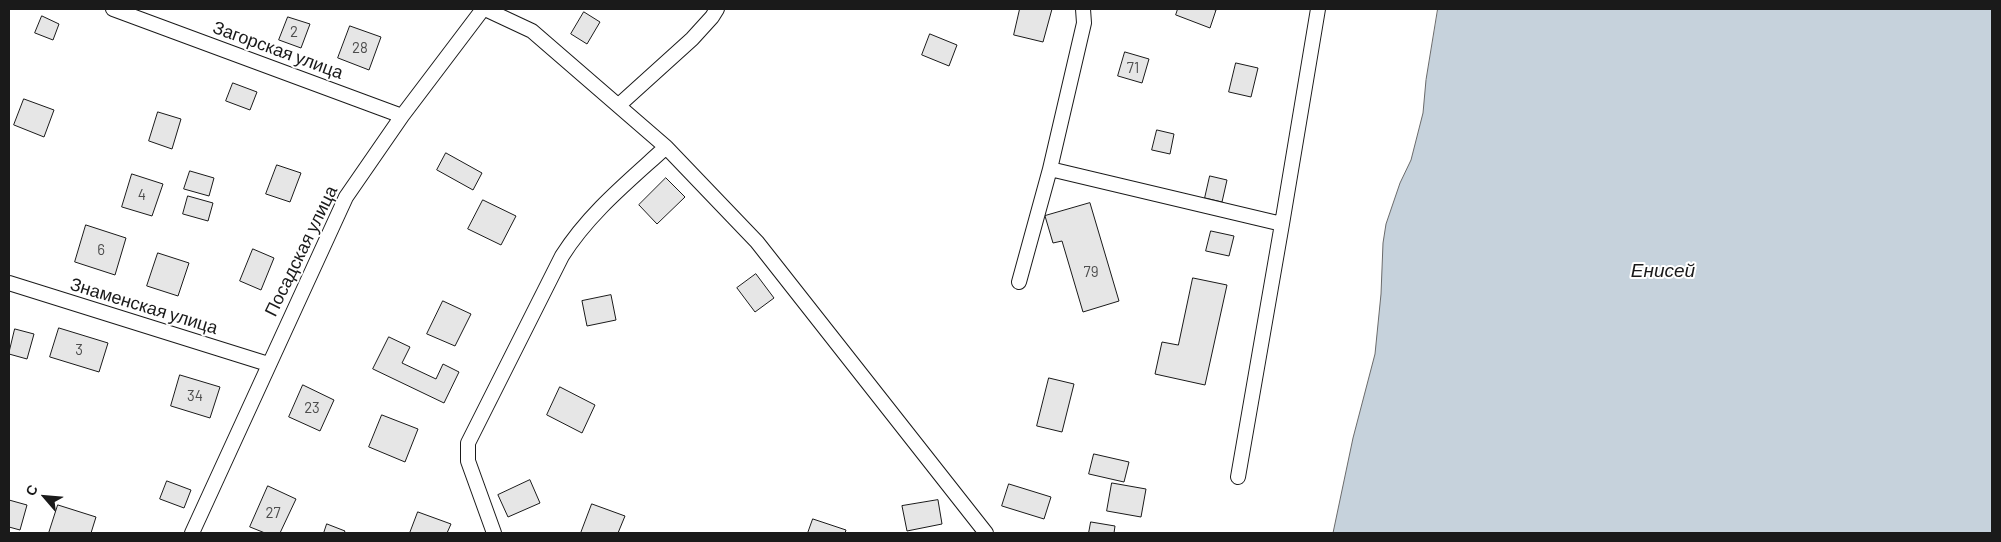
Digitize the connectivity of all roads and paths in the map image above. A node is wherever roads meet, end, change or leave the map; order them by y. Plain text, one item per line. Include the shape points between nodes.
1 (113, 9) edge
2 (484, 9) edge
3 (717, 9) edge
4 (1083, 9) edge
5 (1318, 9) edge
6 (619, 105) junction
7 (402, 116) junction
8 (666, 147) junction
9 (1050, 169) junction
10 (1282, 224) junction
11 (1019, 282) dead end
12 (9, 283) edge
13 (268, 364) junction
14 (1238, 478) dead end
15 (192, 533) edge
16 (494, 533) edge
17 (986, 533) edge

1 - 7 street, Загорская улица
2 - 6 street via 532,31
2 - 7 street, Посадская улица
3 - 6 street via 692,39
4 - 9 street via 1084,23
5 - 10 street
6 - 8 street
7 - 13 street, Посадская улица via 346,197
8 - 16 street via 575,235 468,443 468,461
8 - 17 street via 757,242
9 - 10 street
9 - 11 street
10 - 14 street
12 - 13 street, Знаменская улица
13 - 15 street, Посадская улица

